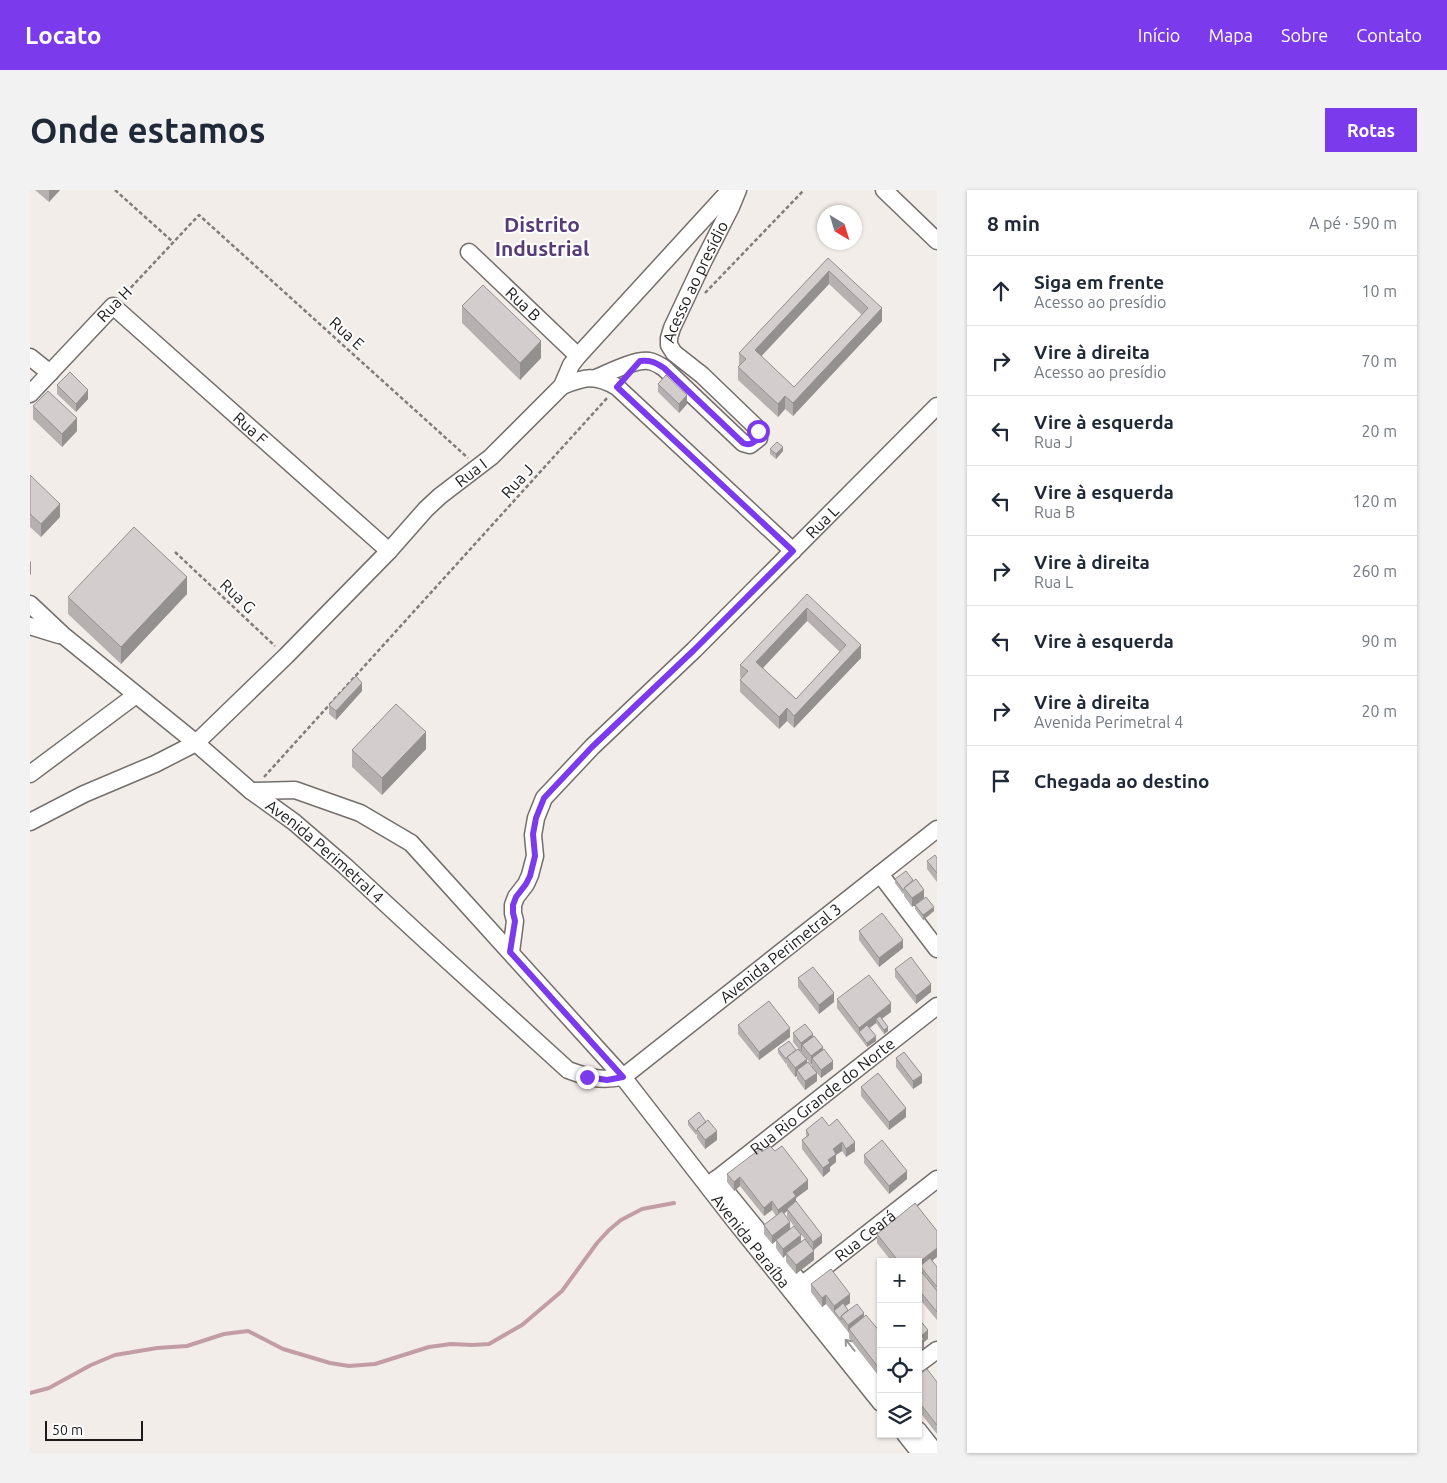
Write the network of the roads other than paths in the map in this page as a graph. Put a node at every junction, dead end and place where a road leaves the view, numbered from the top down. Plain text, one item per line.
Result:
1 (730, 190) edge
2 (738, 190) edge
3 (884, 190) edge
4 (937, 241) edge
5 (469, 252) dead end
6 (113, 306) joint
7 (30, 356) edge
8 (578, 356) junction
9 (50, 372) junction
10 (596, 378) junction
11 (562, 386) junction
12 (30, 394) edge
13 (937, 406) edge
14 (388, 551) junction
15 (793, 551) junction
16 (30, 604) edge
17 (30, 626) edge
18 (64, 636) junction
19 (136, 695) junction
20 (196, 743) junction
21 (30, 774) edge
22 (251, 791) junction
23 (30, 822) edge
24 (937, 829) edge
25 (880, 874) junction
26 (937, 949) edge
27 (510, 952) junction
28 (937, 1006) edge
29 (627, 1074) junction
30 (937, 1179) edge
31 (712, 1183) junction
32 (797, 1289) junction
33 (937, 1350) edge
34 (922, 1361) edge
35 (878, 1393) edge
36 (922, 1435) edge
37 (901, 1438) edge
38 (908, 1438) edge
39 (903, 1453) edge
40 (920, 1453) edge
41 (936, 1453) edge

1 - 8 street, Rua I
2 - 10 street, Acesso ao presídio
3 - 4 street
5 - 8 street, Rua B
6 - 9 street, Rua H
6 - 14 street, Rua F
7 - 9 street
8 - 11 street, Rua I
9 - 12 street, Rua H
10 - 11 street
10 - 15 street
11 - 14 street, Rua I
13 - 15 street, Rua L
14 - 20 street, Rua I
15 - 27 street, Rua L
16 - 18 street, Avenida Perimetral 4
17 - 18 street
18 - 19 street, Avenida Perimetral 4
19 - 20 street, Avenida Perimetral 4
19 - 21 street
20 - 22 street, Avenida Perimetral 4
20 - 23 street, Rua I
22 - 27 street, Avenida Paraíba
22 - 29 street, Avenida Perimetral 4
24 - 25 street, Avenida Perimetral 3
25 - 26 street
25 - 29 street, Avenida Perimetral 3
27 - 29 street, Avenida Paraíba
28 - 31 street, Rua Rio Grande do Norte
29 - 31 street, Avenida Paraíba
30 - 32 street, Rua Ceará
31 - 32 street, Avenida Paraíba
32 - 35 street, Avenida Paraíba
33 - 34 street
36 - 41 street
37 - 39 street
38 - 40 street

